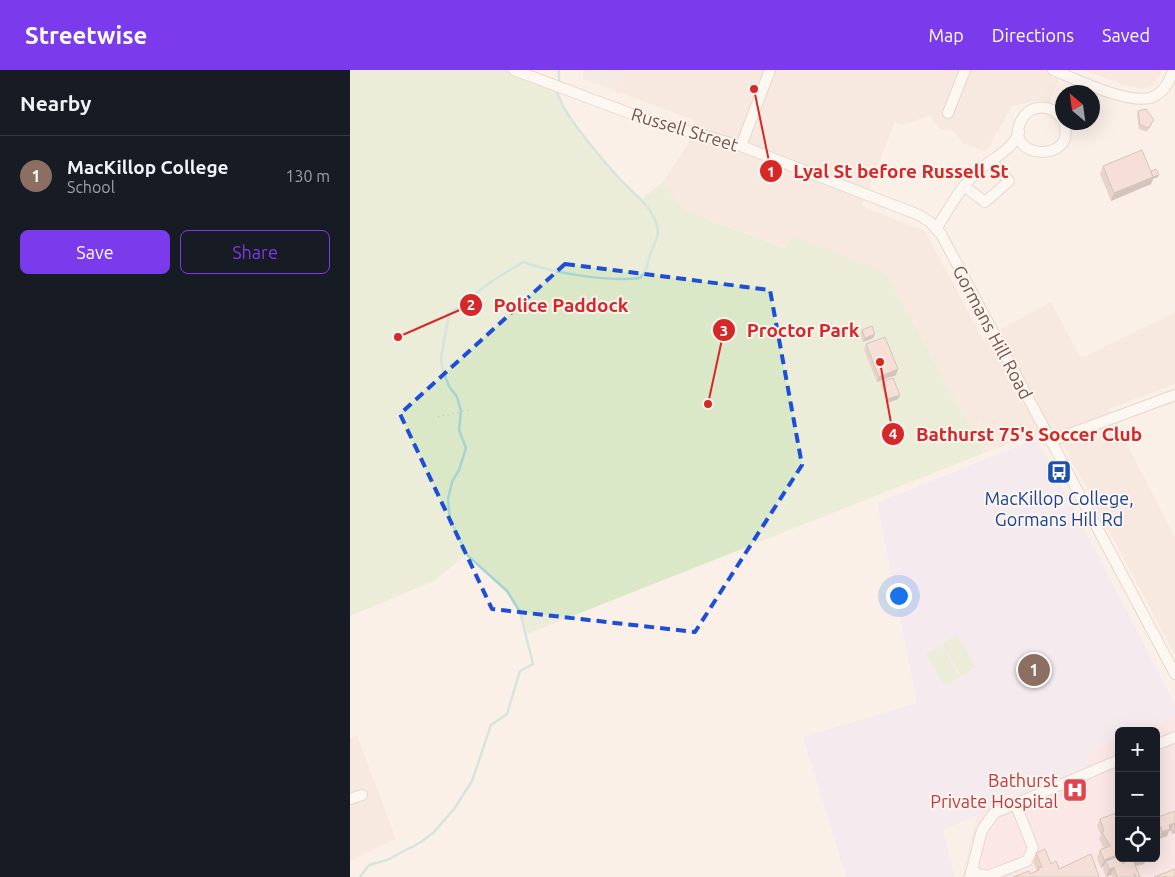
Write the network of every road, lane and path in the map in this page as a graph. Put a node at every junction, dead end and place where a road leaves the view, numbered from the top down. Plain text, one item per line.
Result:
1 (514, 70) edge
2 (770, 70) edge
3 (965, 70) edge
4 (1053, 70) edge
5 (1173, 70) edge
6 (1055, 111) edge
7 (948, 113) dead end
8 (1065, 130) edge
9 (1019, 132) junction
10 (1014, 145) junction
11 (741, 146) junction
12 (1027, 148) junction
13 (991, 161) junction
14 (964, 186) junction
15 (936, 228) junction
16 (1175, 395) edge
17 (468, 410) dead end
18 (438, 417) dead end
19 (1051, 442) junction
20 (1175, 674) edge
21 (1175, 737) edge
22 (1160, 743) edge
23 (1115, 762) edge
24 (362, 795) dead end
25 (350, 799) edge
26 (1015, 803) junction
27 (1033, 848) junction
28 (1044, 853) edge
29 (970, 875) edge

1 - 11 street, Russell Street
2 - 11 street
3 - 7 street
4 - 5 street
6 - 9 street
8 - 12 street
9 - 10 street
9 - 12 street
10 - 12 street
10 - 13 street
11 - 15 street, Russell Street
13 - 14 street
13 - 14 street
14 - 15 street
15 - 19 street, Gormans Hill Road
16 - 19 street
17 - 18 path
19 - 20 street, Gormans Hill Road
21 - 22 street
23 - 26 street
24 - 25 street
26 - 27 street
26 - 29 street
27 - 28 street
27 - 29 street

